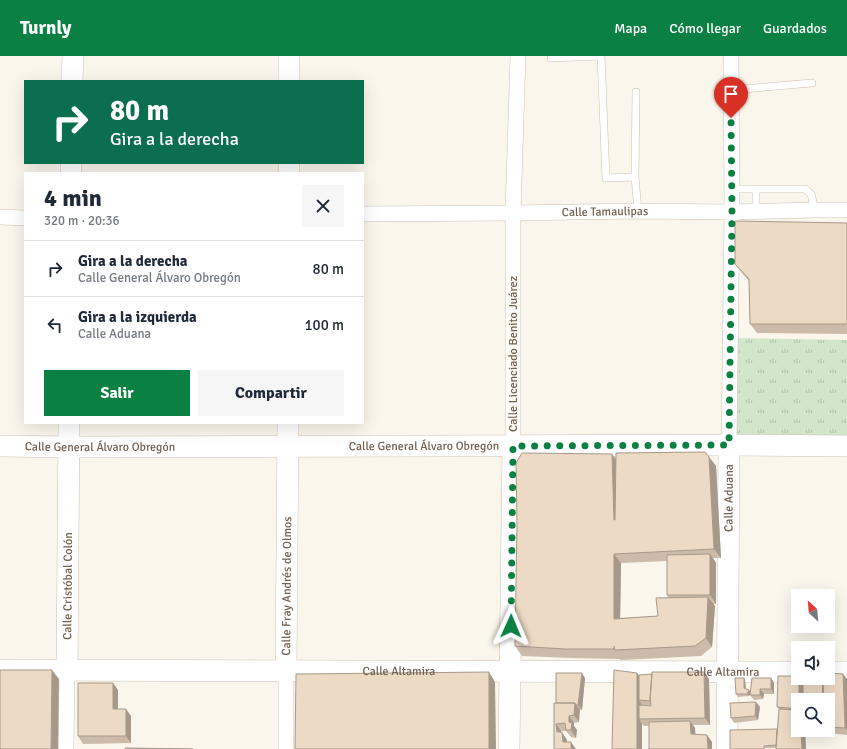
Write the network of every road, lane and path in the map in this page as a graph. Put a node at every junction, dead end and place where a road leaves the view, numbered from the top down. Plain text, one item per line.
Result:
1 (73, 56) edge
2 (289, 56) edge
3 (518, 56) edge
4 (601, 56) edge
5 (732, 56) edge
6 (551, 58) dead end
7 (72, 80) edge
8 (289, 80) edge
9 (812, 83) dead end
10 (731, 90) junction
11 (636, 92) dead end
12 (635, 177) junction
13 (731, 189) junction
14 (756, 189) junction
15 (815, 210) junction
16 (847, 210) edge
17 (638, 211) junction
18 (732, 212) junction
19 (756, 212) junction
20 (513, 213) junction
21 (364, 214) edge
22 (0, 217) edge
23 (24, 218) edge
24 (70, 424) edge
25 (288, 424) edge
26 (729, 445) junction
27 (0, 446) edge
28 (288, 446) junction
29 (513, 446) junction
30 (847, 446) edge
31 (69, 447) junction
32 (0, 670) edge
33 (67, 670) junction
34 (286, 671) junction
35 (510, 672) junction
36 (728, 672) junction
37 (791, 672) edge
38 (835, 672) edge
39 (847, 672) edge
40 (66, 749) edge
41 (286, 749) edge
42 (509, 749) edge
43 (727, 749) edge

1 - 7 main road
2 - 8 main road
3 - 20 street, Calle Licenciado Benito Juárez
4 - 6 lane
4 - 12 lane
5 - 10 street, Calle Aduana
9 - 10 lane
10 - 13 street, Calle Aduana
11 - 12 lane
12 - 17 lane
13 - 14 lane
13 - 18 street, Calle Aduana
14 - 15 lane
14 - 19 lane
15 - 16 street, Calle Tamaulipas
15 - 19 street, Calle Tamaulipas
17 - 18 street, Calle Tamaulipas
17 - 20 street, Calle Tamaulipas
18 - 19 street, Calle Tamaulipas
18 - 26 street, Calle Aduana
20 - 21 street, Calle Tamaulipas
20 - 29 street, Calle Licenciado Benito Juárez
22 - 23 street
24 - 31 main road, Calle Cristóbal Colón
25 - 28 main road, Calle Fray Andrés de Olmos
26 - 29 main road, Calle General Álvaro Obregón
26 - 30 main road, Calle General Álvaro Obregón
26 - 36 main road, Calle Aduana
27 - 31 main road, Calle General Álvaro Obregón
28 - 29 main road, Calle General Álvaro Obregón
28 - 31 main road, Calle General Álvaro Obregón
28 - 34 main road, Calle Fray Andrés de Olmos
29 - 35 main road, Calle Licenciado Benito Juárez
31 - 33 main road, Calle Cristóbal Colón
32 - 33 main road, Calle Altamira
33 - 34 main road, Calle Altamira
33 - 40 street, Calle Cristóbal Colón
34 - 35 main road, Calle Altamira
34 - 41 street, Calle Fray Andrés de Olmos
35 - 36 main road, Calle Altamira
35 - 42 main road, Calle Licenciado Benito Juárez
36 - 37 main road, Calle Altamira
36 - 43 main road, Calle Aduana
38 - 39 main road

